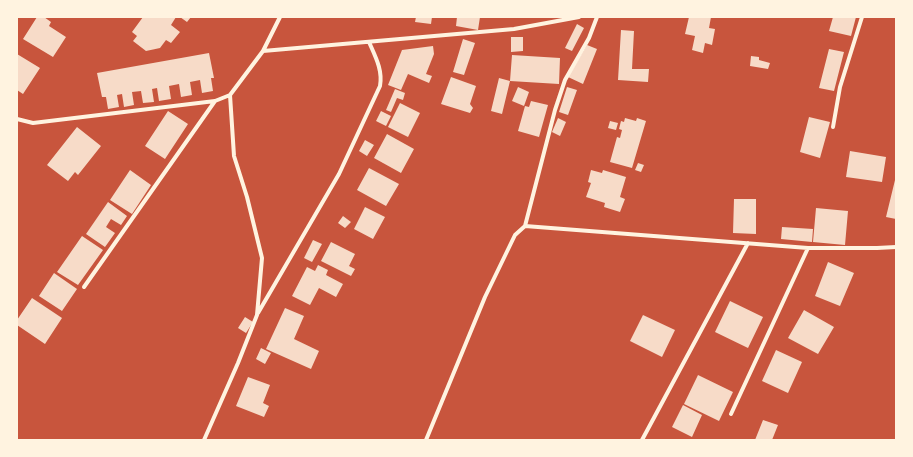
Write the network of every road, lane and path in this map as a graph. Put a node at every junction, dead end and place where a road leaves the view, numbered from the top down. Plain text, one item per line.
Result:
1 (280, 17) edge
2 (578, 17) edge
3 (597, 17) edge
4 (862, 17) edge
5 (369, 42) junction
6 (263, 51) junction
7 (230, 95) junction
8 (215, 101) junction
9 (17, 119) edge
10 (833, 127) dead end
11 (526, 226) junction
12 (748, 243) junction
13 (896, 246) edge
14 (808, 248) junction
15 (84, 287) dead end
16 (256, 315) junction
17 (731, 414) dead end
18 (204, 440) edge
19 (426, 440) edge
20 (642, 440) edge

1 - 6 street
2 - 5 street
3 - 11 street
4 - 10 street
5 - 6 street
5 - 16 street
6 - 7 street
7 - 8 street
7 - 16 street
8 - 9 street
8 - 15 street
11 - 12 street
11 - 19 street
12 - 14 street
12 - 20 street
13 - 14 street
14 - 17 street
16 - 18 street

